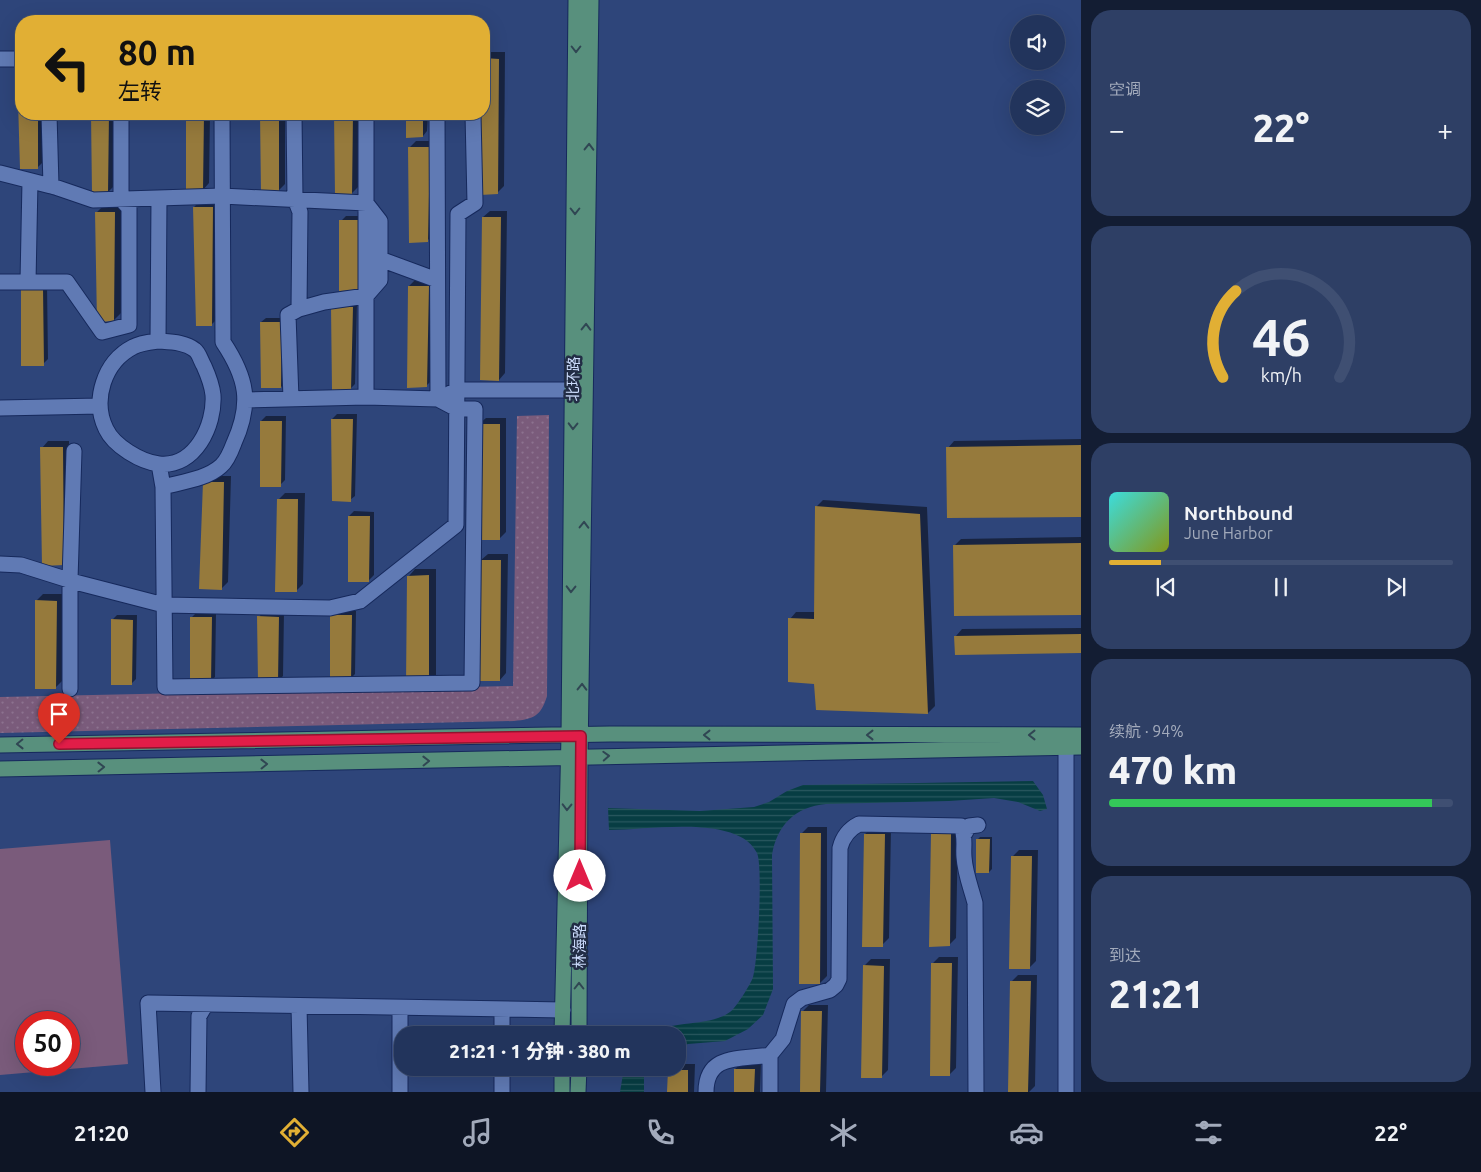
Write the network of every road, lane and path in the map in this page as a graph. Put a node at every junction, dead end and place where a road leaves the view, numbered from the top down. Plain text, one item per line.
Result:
1 (576, 0) edge
2 (591, 0) edge
3 (0, 59) edge
4 (15, 59) edge
5 (49, 120) edge
6 (121, 120) edge
7 (222, 120) edge
8 (294, 120) edge
9 (366, 120) edge
10 (437, 120) edge
11 (473, 120) edge
12 (0, 173) edge
13 (30, 181) junction
14 (50, 186) junction
15 (222, 196) junction
16 (159, 198) junction
17 (121, 199) junction
18 (295, 199) junction
19 (366, 203) junction
20 (380, 259) junction
21 (437, 280) junction
22 (0, 282) edge
23 (28, 282) junction
24 (366, 296) junction
25 (299, 309) junction
26 (158, 341) junction
27 (457, 390) junction
28 (580, 390) junction
29 (366, 397) junction
30 (291, 399) junction
31 (438, 399) junction
32 (246, 400) junction
33 (100, 406) junction
34 (0, 408) edge
35 (457, 409) junction
36 (74, 451) dead end
37 (159, 464) junction
38 (163, 487) junction
39 (0, 564) edge
40 (70, 580) junction
41 (164, 605) junction
42 (70, 690) dead end
43 (1081, 734) edge
44 (575, 736) junction
45 (0, 745) edge
46 (1074, 747) edge
47 (574, 758) junction
48 (0, 768) edge
49 (978, 825) dead end
50 (964, 833) junction
51 (206, 1004) junction
52 (299, 1006) junction
53 (400, 1008) junction
54 (502, 1010) junction
55 (563, 1010) junction
56 (1074, 1025) edge
57 (502, 1026) edge
58 (562, 1026) edge
59 (579, 1026) edge
60 (1074, 1051) edge
61 (770, 1055) junction
62 (502, 1076) edge
63 (562, 1076) edge
64 (579, 1076) edge
65 (153, 1092) edge
66 (198, 1092) edge
67 (301, 1092) edge
68 (400, 1092) edge
69 (502, 1092) edge
70 (562, 1092) edge
71 (578, 1092) edge
72 (706, 1092) edge
73 (770, 1092) edge
74 (976, 1092) edge
75 (1066, 1092) edge

1 -> 28 main road, 北环路
28 -> 2 main road, 北环路
3 - 4 street
5 - 14 street
6 - 17 street
7 - 15 street
8 - 18 street
9 - 19 street
10 - 21 street
11 - 27 street
12 - 13 street
13 - 14 street
13 - 23 street
14 - 17 street
15 - 16 street
15 - 18 street
15 - 32 street
16 - 17 street
16 - 26 street
17 - 23 street
18 - 19 street
18 - 25 street
19 - 20 street
19 - 24 street
20 - 21 street
20 - 24 street
21 - 31 street
22 - 23 street
24 - 25 street
24 - 29 street
25 - 30 street
26 - 33 street
26 - 37 street
27 - 28 street
27 - 31 street
27 - 35 street
28 - 44 main road, 北环路
29 - 30 street
29 - 31 street
30 - 32 street
31 - 35 street
32 - 38 street
33 - 34 street
33 - 37 street
35 - 41 street
35 - 41 street
36 - 40 street
37 - 38 street
38 - 41 street
39 - 40 street
40 - 41 street
40 - 42 street
43 -> 44 main road
44 -> 45 main road
44 - 47 main road, 林海路
47 -> 46 main road
46 - 56 street
48 -> 47 main road
47 -> 55 main road, 林海路
59 -> 47 main road, 林海路
49 - 50 street
50 - 61 street
50 - 74 street
51 - 52 street
51 - 65 street
51 - 66 street
52 - 53 street
52 - 67 street
53 - 54 street
53 - 68 street
54 - 55 street
54 - 57 street
55 - 58 main road, 林海路
56 - 60 street
60 - 75 street
61 - 72 street
61 - 73 street
62 - 69 street
63 - 70 main road
64 - 71 main road

